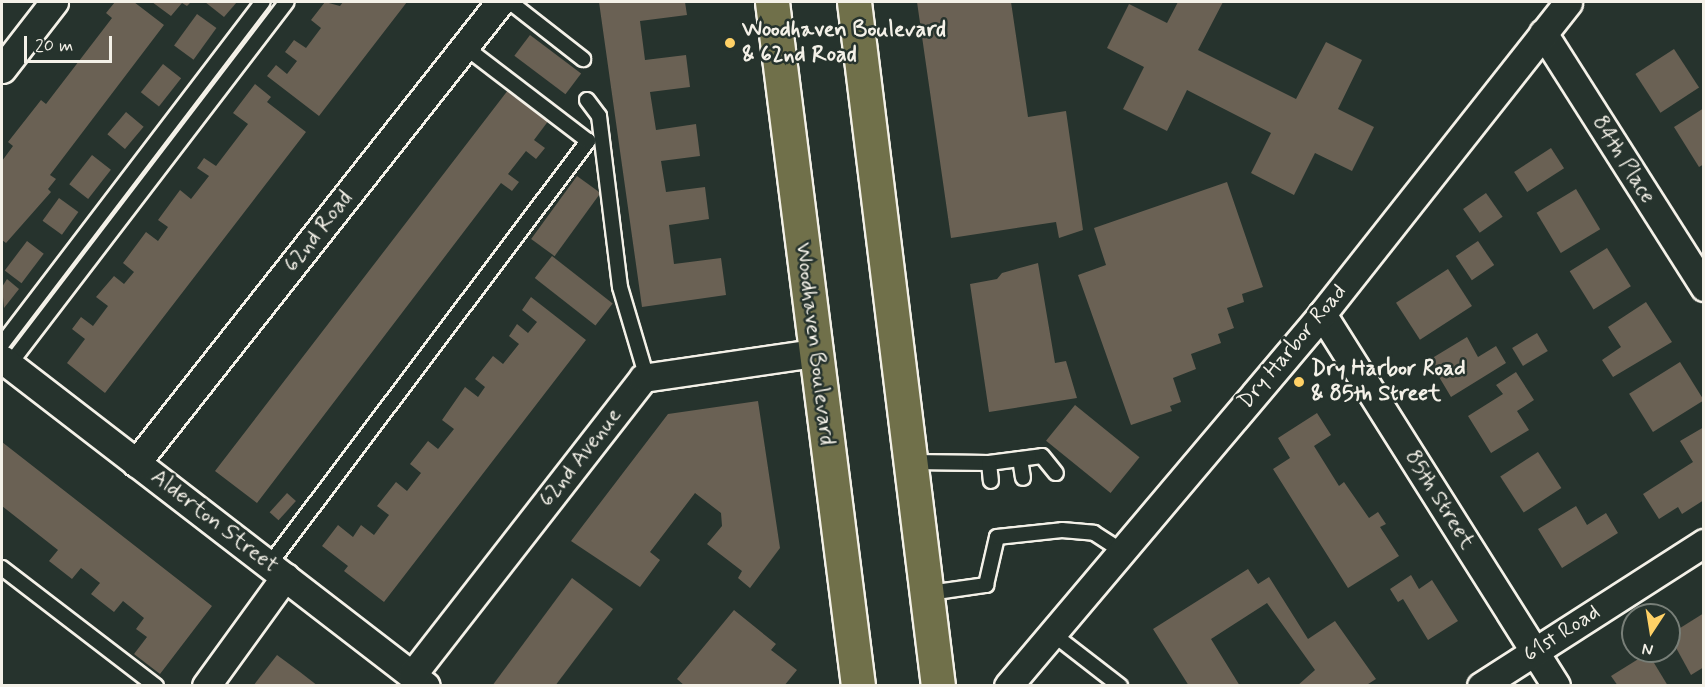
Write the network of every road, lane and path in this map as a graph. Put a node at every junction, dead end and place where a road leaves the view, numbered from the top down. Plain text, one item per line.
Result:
1 (54, 2) edge
2 (263, 2) edge
3 (287, 2) edge
4 (500, 2) edge
5 (510, 2) edge
6 (772, 2) edge
7 (854, 2) edge
8 (1568, 2) edge
9 (1543, 33) junction
10 (465, 47) junction
11 (583, 59) dead end
12 (2, 69) edge
13 (587, 100) dead end
14 (1704, 287) edge
15 (1322, 314) junction
16 (815, 353) junction
17 (4, 356) edge
18 (647, 378) junction
19 (1020, 459) junction
20 (912, 462) junction
21 (136, 463) junction
22 (989, 463) junction
23 (1056, 473) dead end
24 (1023, 477) dead end
25 (991, 481) dead end
26 (1704, 543) edge
27 (1122, 551) junction
28 (2, 568) edge
29 (277, 571) junction
30 (929, 593) junction
31 (1053, 634) junction
32 (1535, 652) junction
33 (419, 680) edge
34 (156, 686) edge
35 (206, 686) edge
36 (858, 686) edge
37 (938, 686) edge
38 (1008, 686) edge
39 (1120, 686) edge
40 (1481, 686) edge
41 (1556, 686) edge

1 - 12 street
2 - 17 lane
3 - 17 lane
4 - 10 street, 62nd Road
5 - 11 lane
6 - 16 main road, Woodhaven Boulevard
7 - 20 main road
8 - 9 street, Dry Harbor Road
9 - 14 street, 84th Place
9 - 15 street, Dry Harbor Road
10 - 21 street, 62nd Road
10 - 29 lane
13 - 18 lane
15 - 27 street, Dry Harbor Road
15 - 32 street, 85th Street
16 - 18 street
16 - 36 main road, Woodhaven Boulevard
17 - 21 street, Alderton Street
18 - 33 street, 62nd Avenue
19 - 22 lane
19 - 23 lane
19 - 24 lane
20 - 22 lane
20 - 30 main road
21 - 29 street, Alderton Street
22 - 25 lane
26 - 32 street, 61st Road
27 - 30 lane
27 - 31 street, Dry Harbor Road
28 - 34 lane
29 - 33 street, Alderton Street
29 - 35 street
30 - 37 main road
31 - 38 street, Dry Harbor Road
31 - 39 lane
32 - 40 street, 61st Road
32 - 41 street, 85th Street

